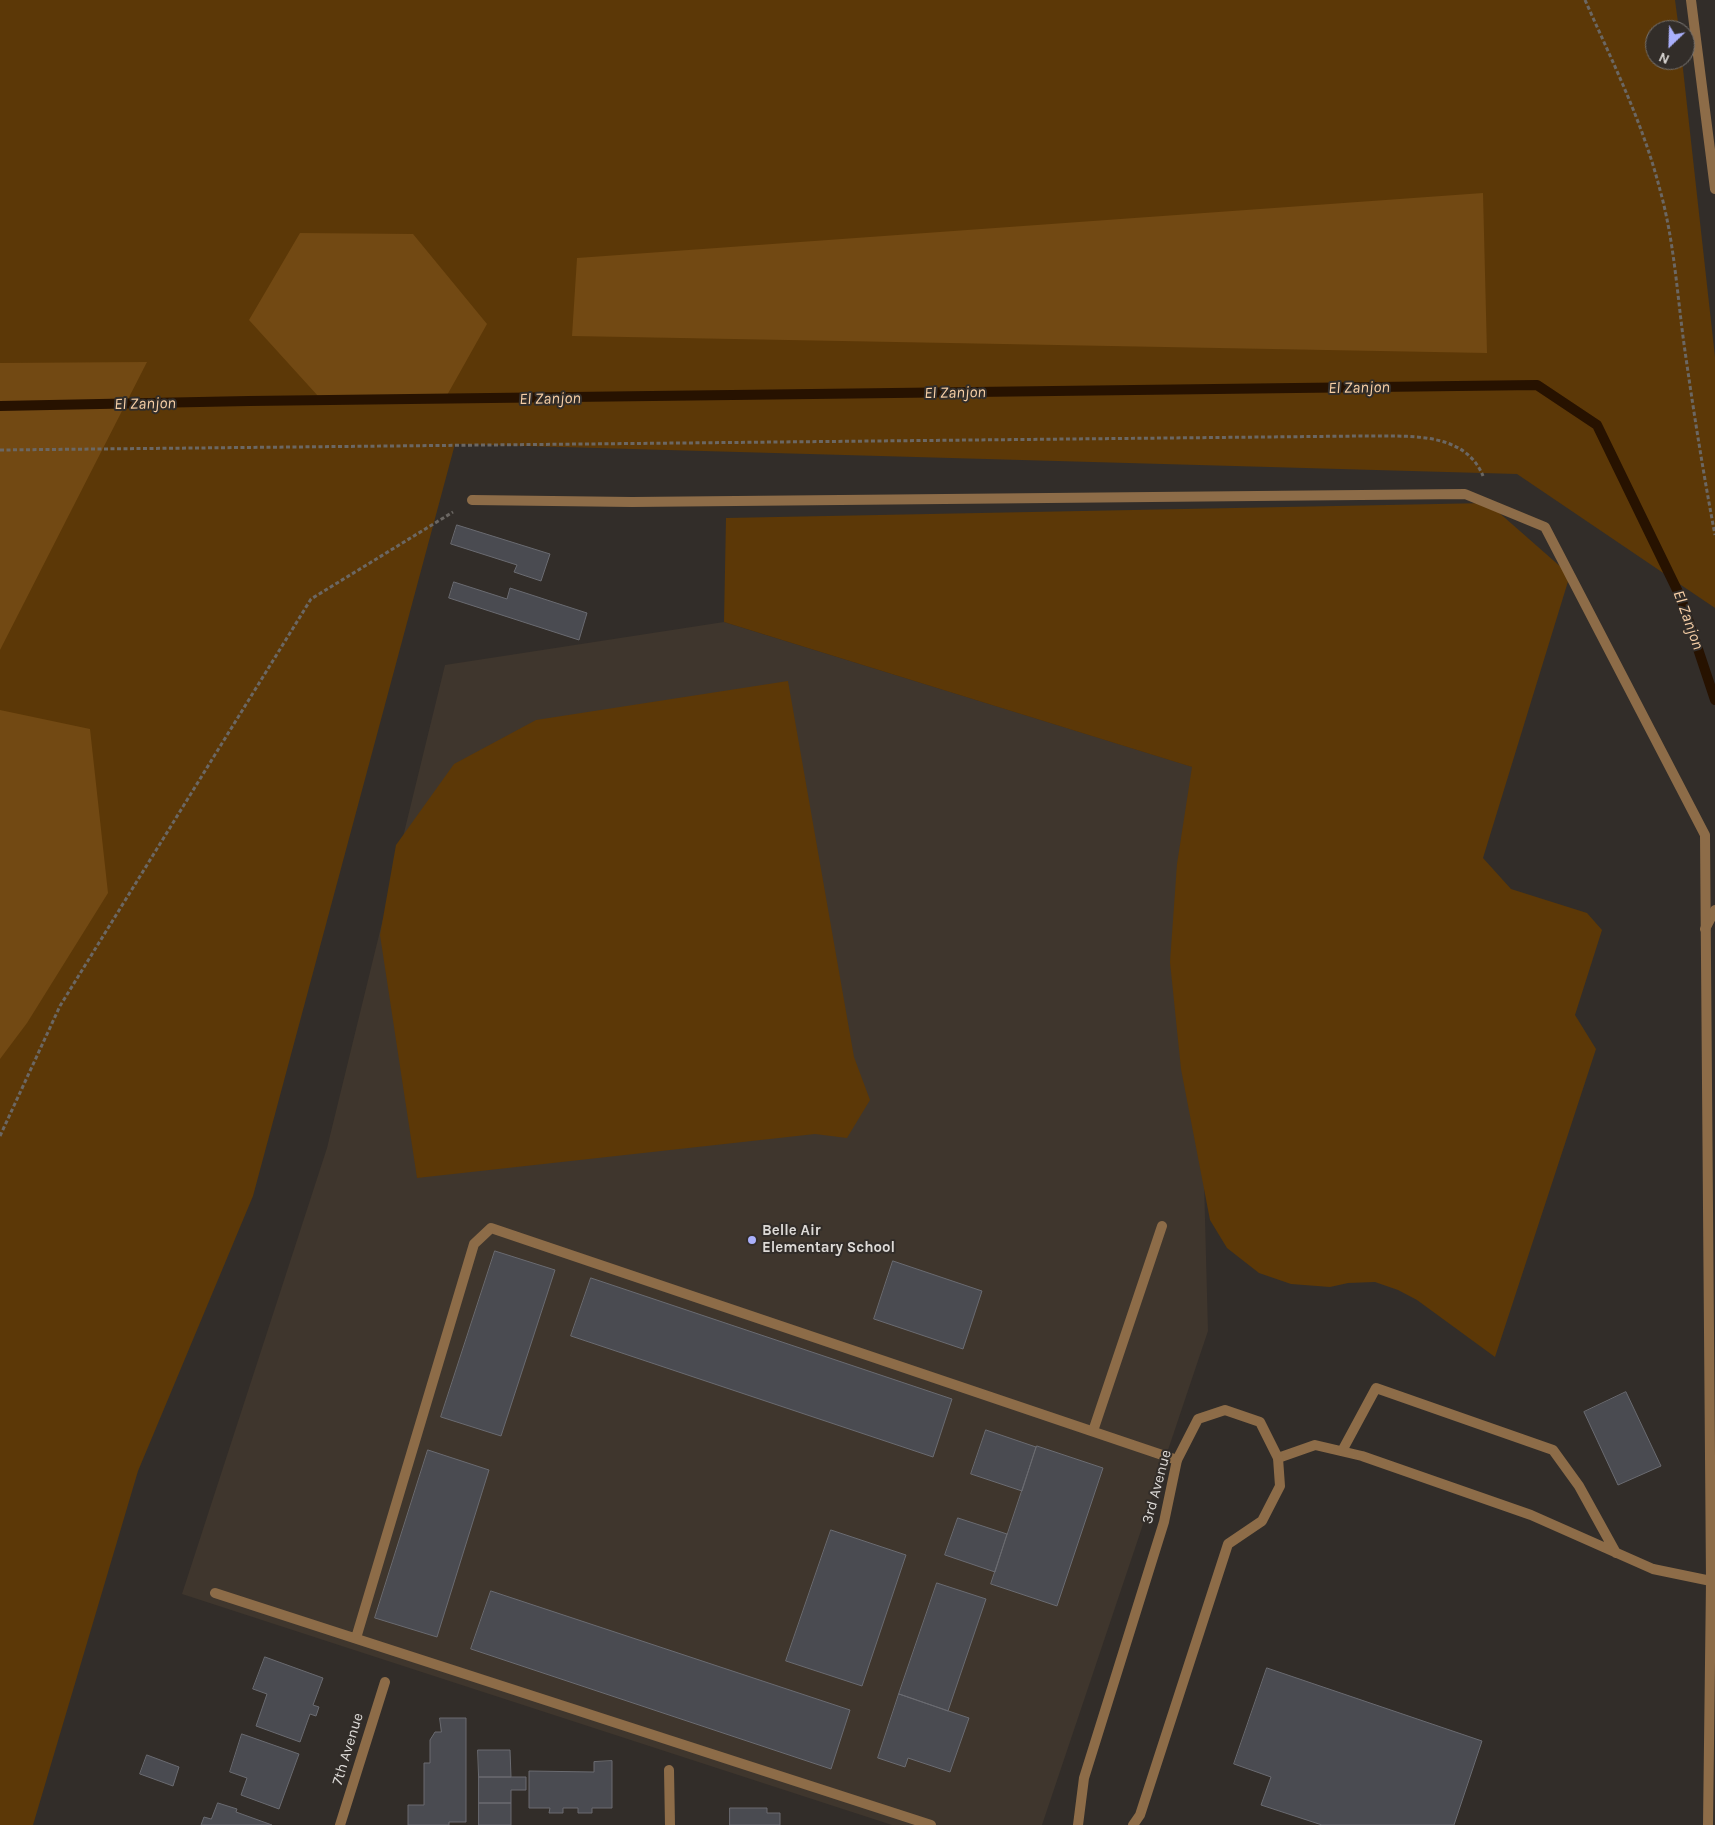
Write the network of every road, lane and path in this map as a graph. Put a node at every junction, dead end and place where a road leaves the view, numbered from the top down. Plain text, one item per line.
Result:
1 (1585, 0) edge
2 (1691, 0) edge
3 (1715, 189) edge
4 (0, 450) edge
5 (472, 500) joint
6 (1488, 504) junction
7 (1715, 535) edge
8 (1710, 892) edge
9 (1715, 910) edge
10 (1705, 929) junction
11 (0, 1136) edge
12 (1162, 1226) dead end
13 (1711, 1264) edge
14 (1092, 1432) junction
15 (1342, 1451) junction
16 (1278, 1458) junction
17 (1177, 1460) junction
18 (1616, 1553) junction
19 (1711, 1581) junction
20 (215, 1593) dead end
21 (356, 1638) junction
22 (385, 1682) dead end
23 (669, 1770) dead end
24 (340, 1825) edge
25 (670, 1825) edge
26 (931, 1825) edge
27 (1078, 1825) edge
28 (1133, 1825) edge
29 (1708, 1825) edge

1 - 7 path
2 - 3 street
4 - 6 path
5 - 6 street
5 - 11 path
6 - 8 street
8 - 10 street
9 - 10 street
10 - 13 street
12 - 14 street
13 - 19 street
14 - 17 street
14 - 21 street
15 - 16 street
15 - 18 street
15 - 18 street
16 - 17 street, 3rd Avenue
16 - 28 street, 3rd Avenue
17 - 27 street, 3rd Avenue
18 - 19 street
19 - 29 street
20 - 21 street
21 - 26 street
22 - 24 street, 7th Avenue
23 - 25 street

